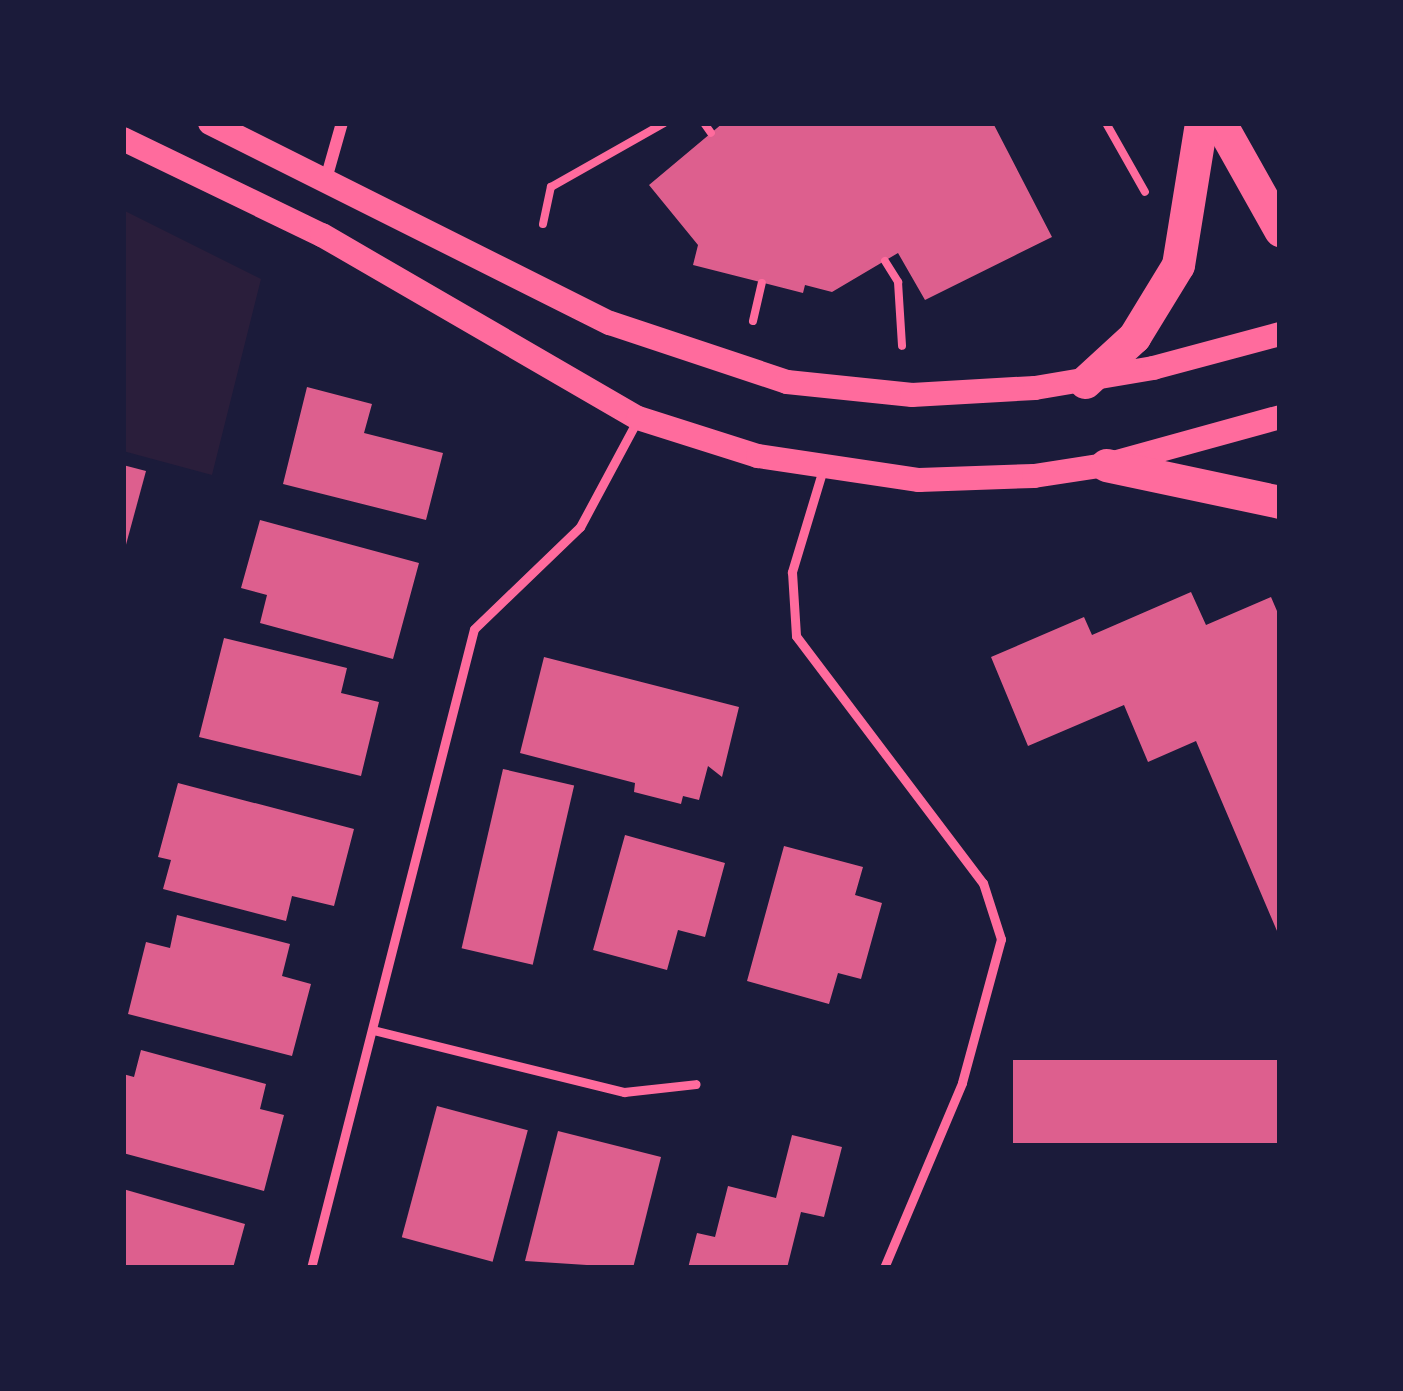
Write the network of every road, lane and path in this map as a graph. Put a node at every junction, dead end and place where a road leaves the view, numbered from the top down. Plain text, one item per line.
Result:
1 (211, 123) edge
2 (343, 123) edge
3 (664, 123) edge
4 (704, 123) edge
5 (1106, 123) edge
6 (1201, 123) edge
7 (1220, 123) edge
8 (711, 133) dead end
9 (123, 139) edge
10 (326, 179) junction
11 (1150, 212) dead end
12 (543, 224) dead end
13 (1280, 230) edge
14 (885, 261) dead end
15 (762, 283) dead end
16 (753, 322) dead end
17 (1280, 334) edge
18 (902, 346) dead end
19 (1084, 382) junction
20 (1280, 417) edge
21 (638, 418) junction
22 (1106, 465) junction
23 (823, 469) junction
24 (1280, 502) edge
25 (373, 1030) junction
26 (696, 1084) dead end
27 (311, 1268) edge
28 (884, 1268) edge

1 - 10 main road
2 - 10 street
3 - 12 path
4 - 8 path
5 - 11 path
6 - 19 highway
7 - 13 highway
9 - 21 main road
10 - 19 main road
14 - 18 path
15 - 16 path
17 - 19 main road
20 - 22 main road
21 - 23 main road
21 - 25 lane
22 - 23 main road
22 - 24 highway
23 - 28 lane
25 - 26 lane
25 - 27 lane

